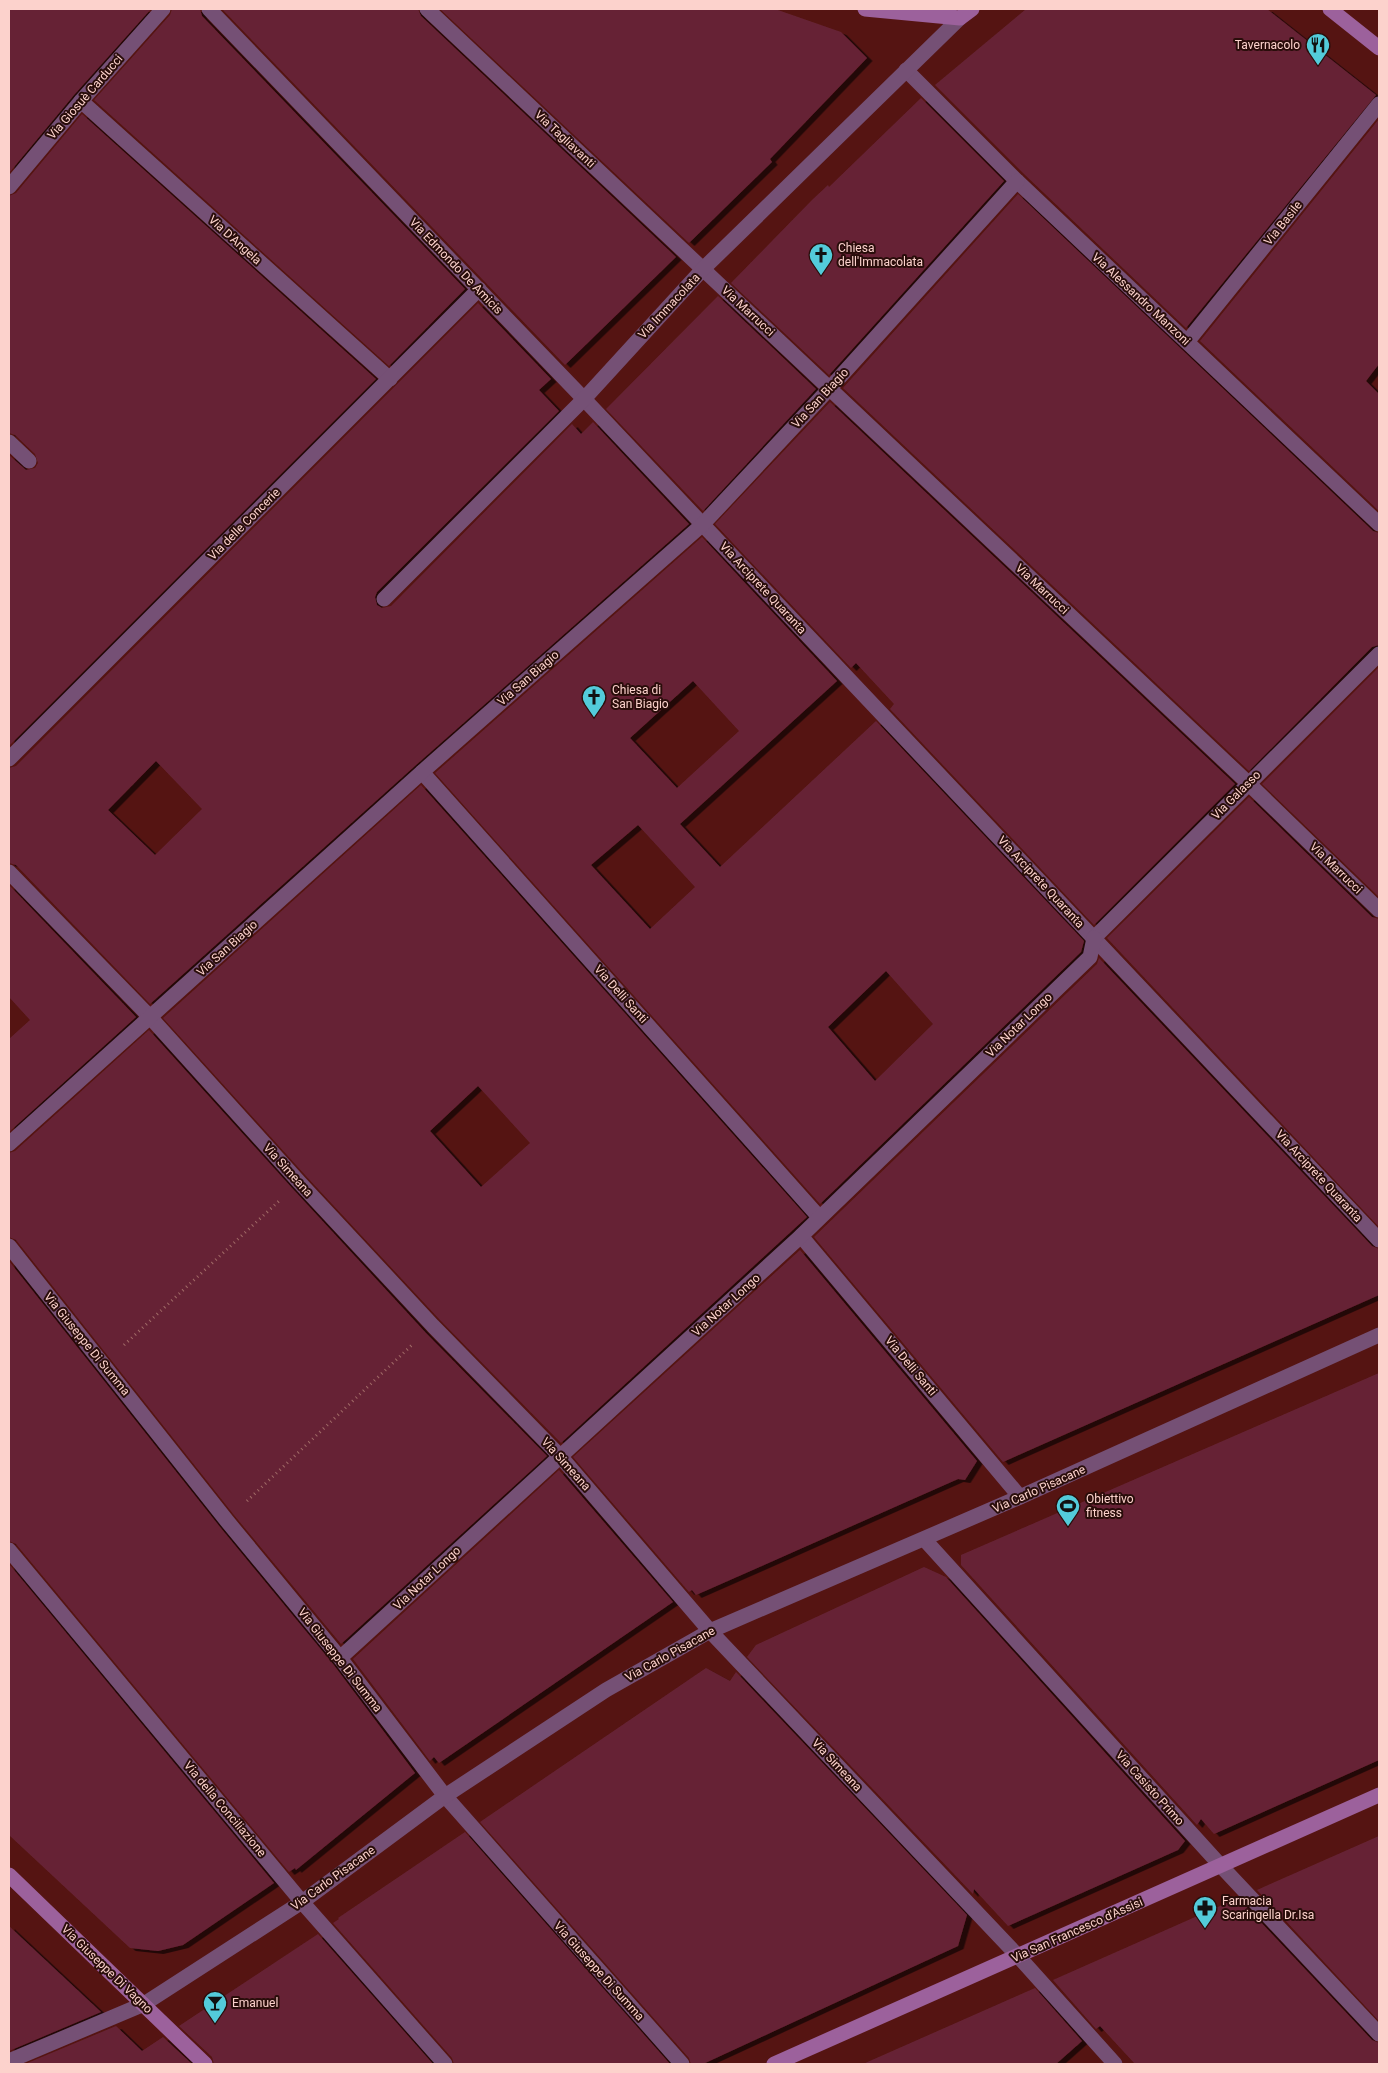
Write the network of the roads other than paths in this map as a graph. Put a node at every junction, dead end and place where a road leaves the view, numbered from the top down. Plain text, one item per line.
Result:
1 (163, 9) edge
2 (209, 9) edge
3 (427, 9) edge
4 (865, 9) edge
5 (1330, 9) edge
6 (966, 14) edge
7 (1379, 48) edge
8 (906, 70) junction
9 (81, 101) junction
10 (1379, 104) edge
11 (1017, 181) junction
12 (9, 186) edge
13 (703, 269) junction
14 (479, 289) junction
15 (1187, 342) junction
16 (390, 379) junction
17 (830, 388) junction
18 (584, 399) junction
19 (9, 442) edge
20 (29, 461) dead end
21 (703, 524) junction
22 (1379, 524) edge
23 (384, 599) dead end
24 (1379, 654) edge
25 (9, 759) edge
26 (422, 772) junction
27 (1248, 783) junction
28 (9, 872) edge
29 (1379, 910) edge
30 (1094, 938) junction
31 (150, 1017) junction
32 (9, 1144) edge
33 (819, 1217) junction
34 (802, 1236) junction
35 (1379, 1240) edge
36 (9, 1246) edge
37 (1379, 1335) edge
38 (560, 1456) junction
39 (1020, 1497) junction
40 (924, 1539) junction
41 (9, 1550) edge
42 (710, 1630) junction
43 (340, 1658) junction
44 (1379, 1795) edge
45 (445, 1796) junction
46 (1221, 1866) junction
47 (9, 1876) edge
48 (302, 1902) junction
49 (1018, 1956) junction
50 (144, 2004) junction
51 (1379, 2034) edge
52 (9, 2061) edge
53 (205, 2064) edge
54 (445, 2064) edge
55 (682, 2064) edge
56 (774, 2064) edge
57 (1114, 2064) edge

1 - 9 street, Via Giosuè Carducci
2 - 14 street, Via Edmondo De Amicis
3 - 13 street, Via Tagliavanti
4 - 6 street
5 - 7 street
6 - 8 street, Via Immacolata
8 - 11 street, Via Alessandro Manzoni
8 - 13 street, Via Immacolata
9 - 12 street, Via Giosuè Carducci
9 - 16 street, Via D'Angela
10 - 15 street, Via Basile
11 - 15 street, Via Alessandro Manzoni
11 - 17 street, Via San Biagio
13 - 17 street, Via Marrucci
13 - 18 street, Via Immacolata
14 - 16 street, Via delle Concerie
14 - 18 street, Via Edmondo De Amicis
15 - 22 street, Via Alessandro Manzoni
16 - 25 street, Via delle Concerie
17 - 21 street, Via San Biagio
17 - 27 street, Via Marrucci
18 - 21 street, Via Edmondo De Amicis
18 - 23 street, Via Immacolata
19 - 20 street
21 - 26 street, Via San Biagio
21 - 30 street, Via Arciprete Quaranta
24 - 27 street, Via Galasso
26 - 31 street, Via San Biagio
26 - 33 street, Via Delli Santi
27 - 29 street, Via Marrucci
27 - 30 street, Via Galasso
28 - 31 street, Via Simeana
30 - 33 street, Via Notar Longo
30 - 35 street, Via Arciprete Quaranta
31 - 32 street, Via San Biagio
31 - 38 street, Via Simeana
33 - 34 street, Via Notar Longo
34 - 38 street, Via Notar Longo
34 - 39 street, Via Delli Santi
36 - 43 street, Via Giuseppe Di Summa
37 - 39 street, Via Carlo Pisacane
38 - 42 street, Via Simeana
38 - 43 street, Via Notar Longo
39 - 40 street, Via Carlo Pisacane
40 - 42 street, Via Carlo Pisacane
40 - 46 street, Via Casisto Primo
41 - 48 street, Via della Conciliazione
42 - 45 street, Via Carlo Pisacane
42 - 49 street, Via Simeana
43 - 45 street, Via Giuseppe Di Summa
44 - 46 street, Via San Francesco d'Assisi
45 - 48 street, Via Carlo Pisacane
45 - 55 street, Via Giuseppe Di Summa
46 - 49 street, Via San Francesco d'Assisi
46 - 51 street, Via Casisto Primo
47 - 50 street, Via Giuseppe Di Vagno
48 - 50 street, Via Carlo Pisacane
48 - 54 street, Via della Conciliazione
49 - 56 street, Via San Francesco d'Assisi
49 - 57 street, Via Simeana
50 - 52 street, Via Carlo Pisacane
50 - 53 street, Via Giuseppe Di Vagno

